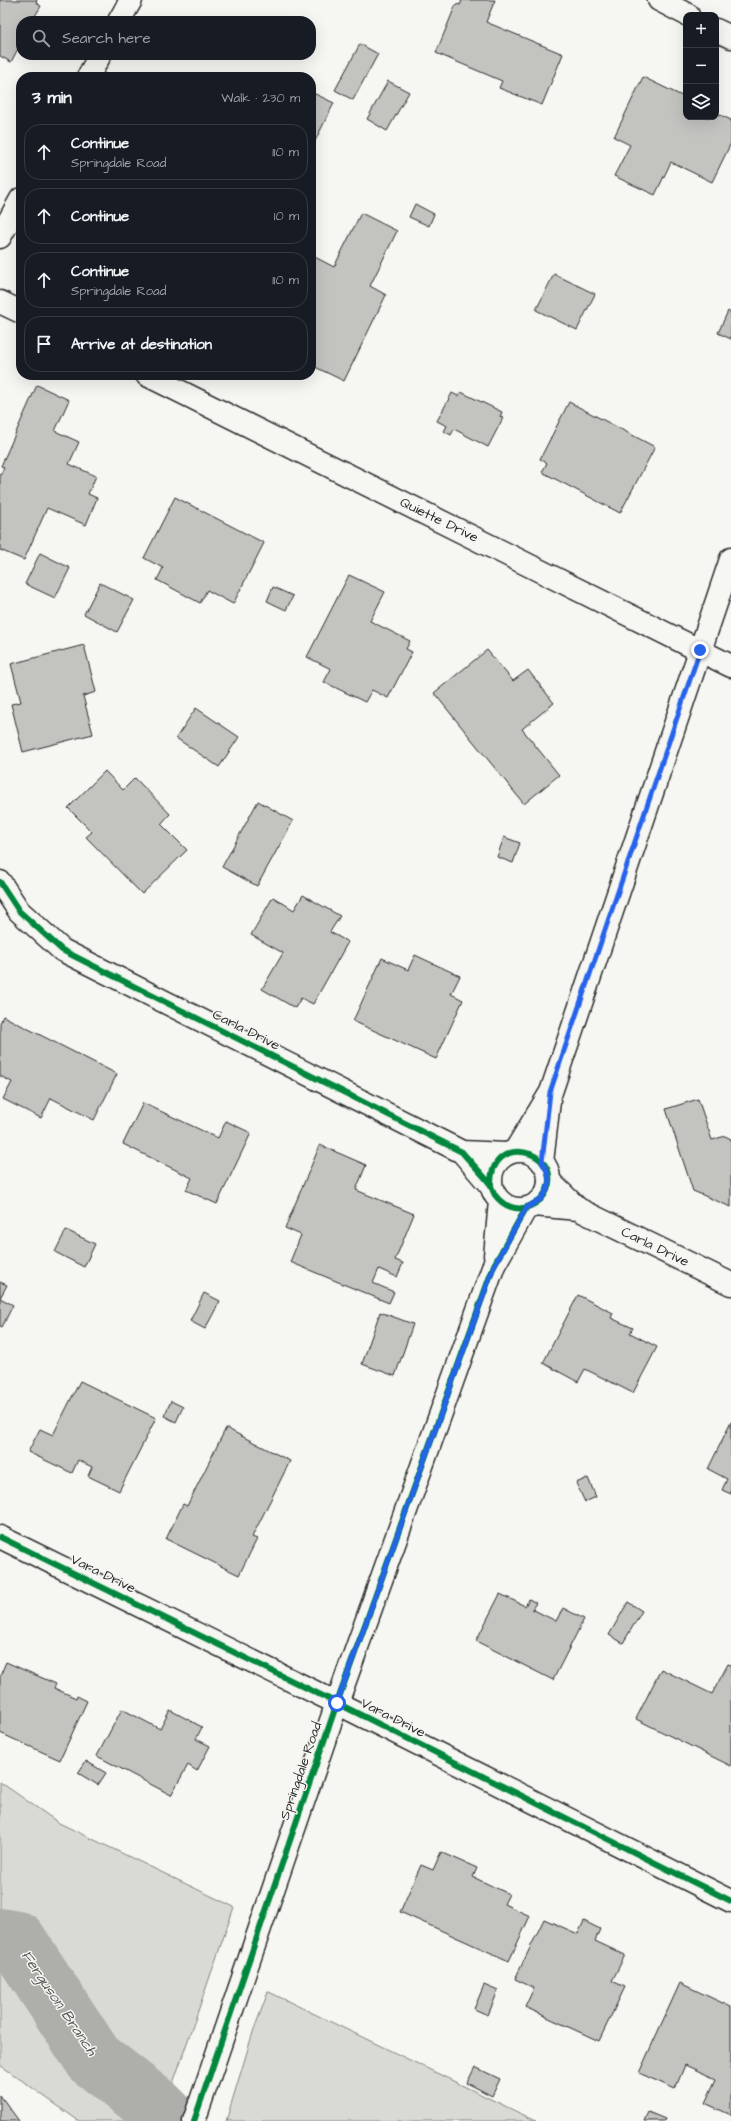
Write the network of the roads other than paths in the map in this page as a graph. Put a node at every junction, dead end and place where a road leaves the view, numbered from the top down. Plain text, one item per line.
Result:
1 (131, 0) edge
2 (659, 0) edge
3 (683, 12) edge
4 (122, 16) edge
5 (719, 31) edge
6 (731, 37) edge
7 (97, 60) edge
8 (91, 72) edge
9 (16, 208) edge
10 (0, 236) edge
11 (0, 302) edge
12 (16, 310) edge
13 (157, 380) edge
14 (731, 559) edge
15 (700, 650) junction
16 (731, 666) edge
17 (0, 882) edge
18 (550, 1092) junction
19 (462, 1152) junction
20 (511, 1153) junction
21 (546, 1171) junction
22 (496, 1194) junction
23 (530, 1206) junction
24 (578, 1209) junction
25 (494, 1266) junction
26 (731, 1284) edge
27 (0, 1537) edge
28 (337, 1703) junction
29 (731, 1902) edge
30 (194, 2121) edge

1 - 4 street
2 - 3 street
5 - 6 street
7 - 8 street
9 - 10 street
11 - 12 street
13 - 15 street, Quiette Drive
14 - 15 street
15 - 16 street, Quiette Drive
15 - 18 street
17 - 19 street, Carla Drive
18 - 20 street
18 - 21 street
19 - 20 street, Carla Drive
19 - 22 street, Carla Drive
20 - 21 street
20 - 22 street
21 - 23 street
21 - 24 street, Carla Drive
22 - 23 street
22 - 25 street, Springdale Road
23 - 24 street, Carla Drive
23 - 25 street, Springdale Road
24 - 26 street, Carla Drive
25 - 28 street, Springdale Road
27 - 28 street, Vara Drive
28 - 29 street, Vara Drive
28 - 30 street, Springdale Road

